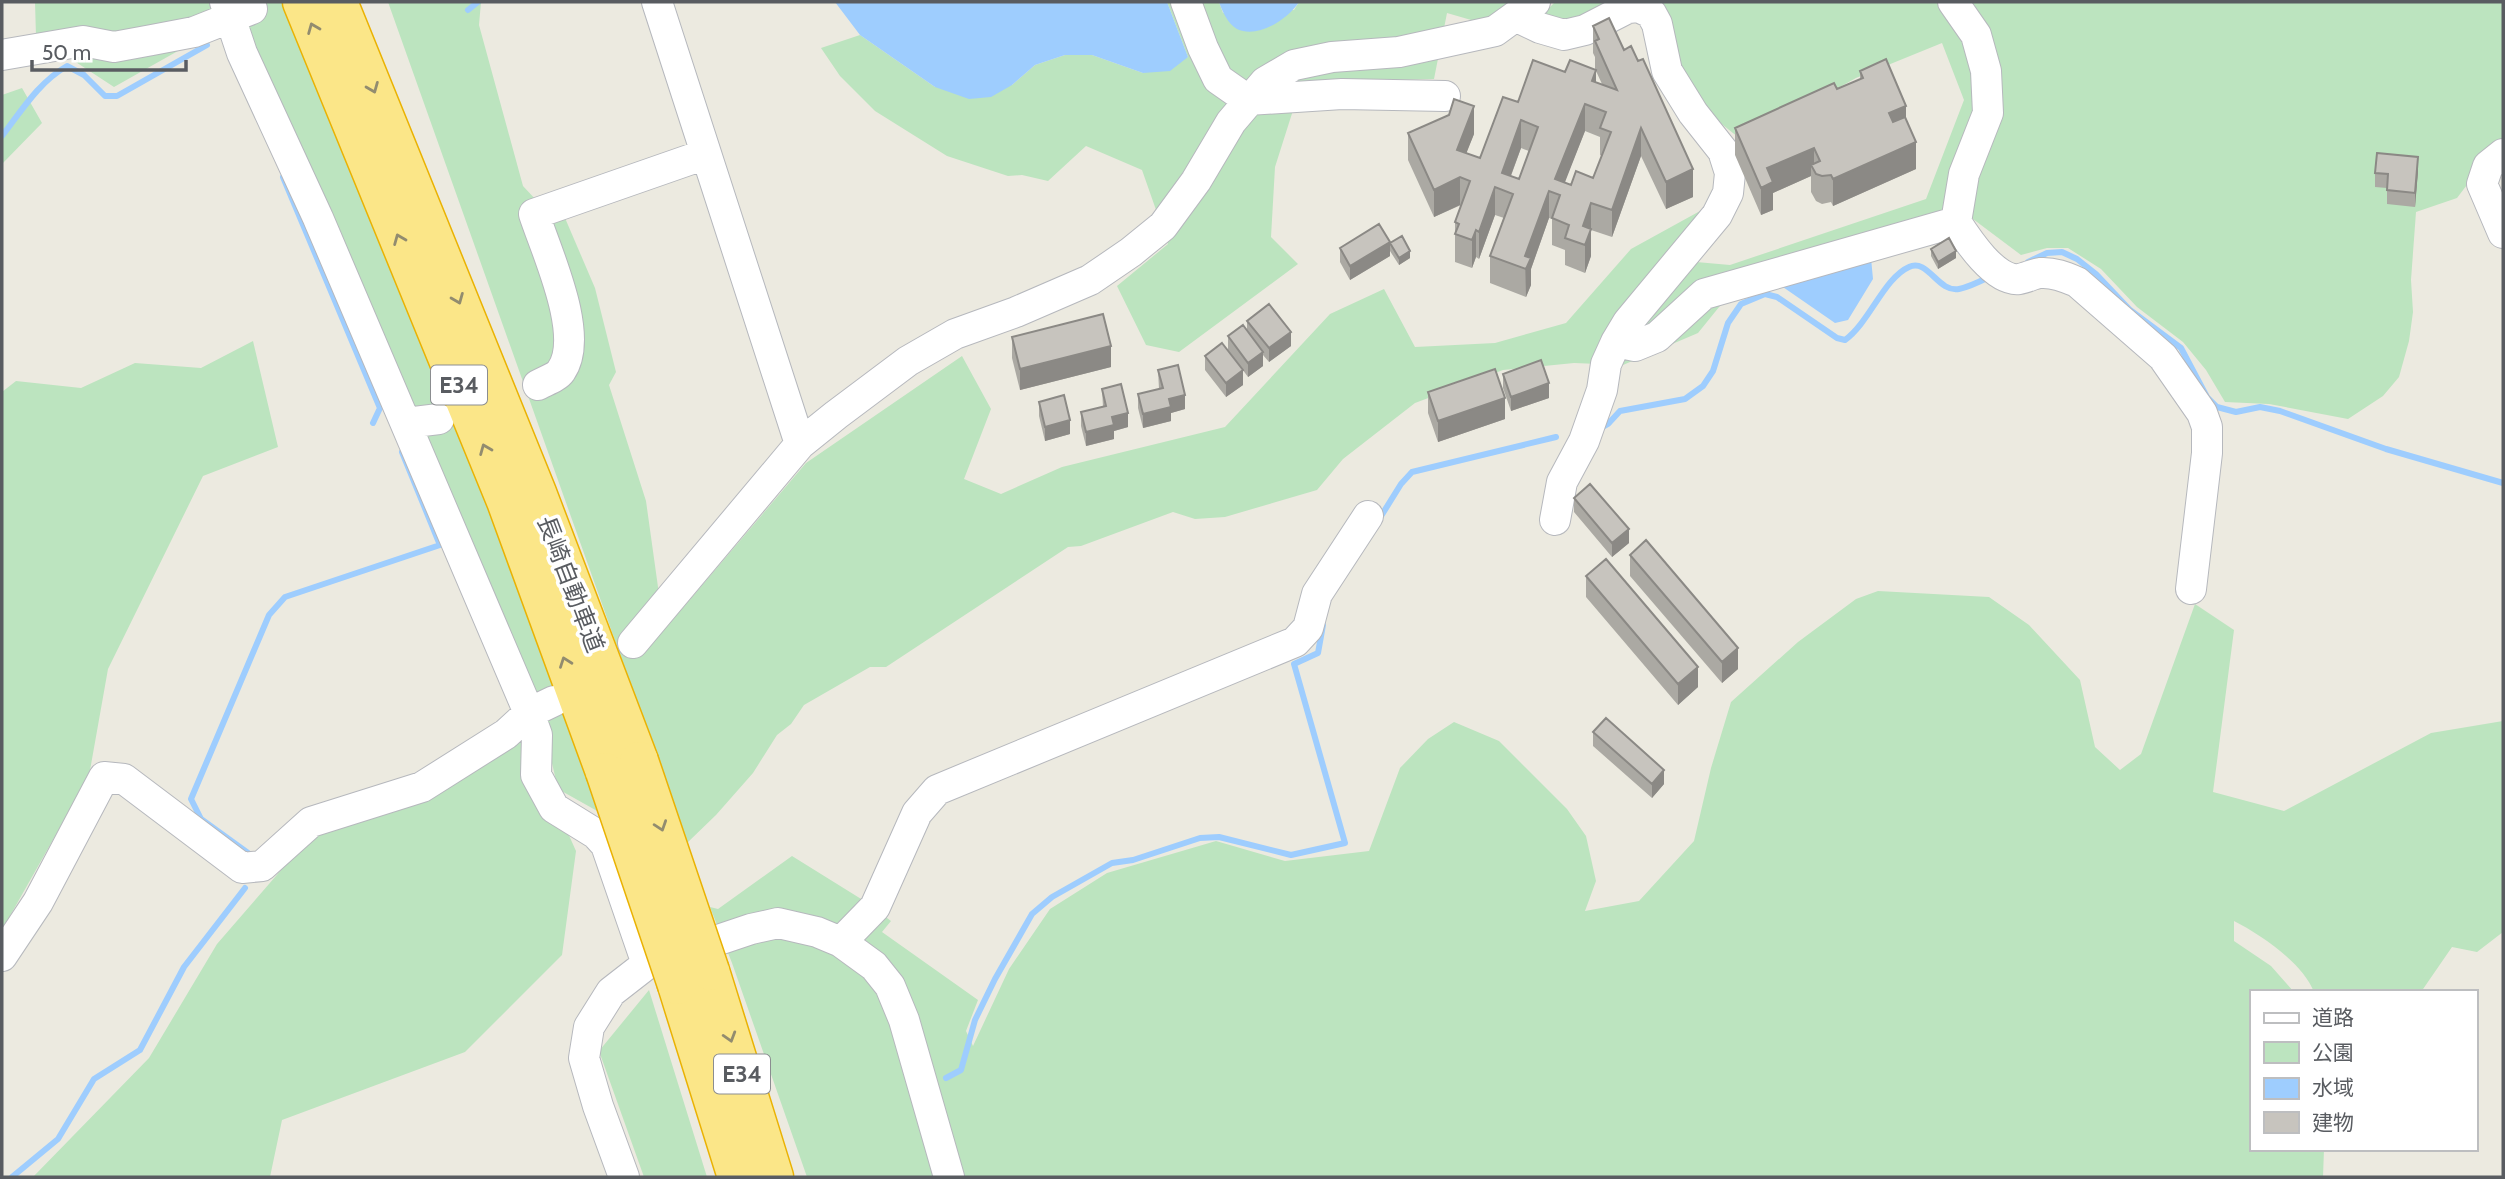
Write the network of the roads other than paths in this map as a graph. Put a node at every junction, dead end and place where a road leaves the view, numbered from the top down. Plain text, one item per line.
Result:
1 (302, 2) edge
2 (338, 2) edge
3 (657, 2) edge
4 (1186, 2) edge
5 (1953, 2) edge
6 (1526, 9) edge
7 (235, 10) edge
8 (2, 55) edge
9 (1445, 96) dead end
10 (1248, 100) junction
11 (706, 154) junction
12 (2503, 154) edge
13 (1956, 222) junction
14 (2503, 233) edge
15 (1616, 342) junction
16 (538, 385) dead end
17 (439, 419) dead end
18 (405, 423) junction
19 (800, 444) junction
20 (1368, 516) dead end
21 (1555, 520) dead end
22 (2191, 589) dead end
23 (633, 643) dead end
24 (541, 707) junction
25 (622, 767) junction
26 (841, 942) junction
27 (2, 956) edge
28 (678, 973) junction
29 (624, 1177) edge
30 (737, 1177) edge
31 (774, 1177) edge
32 (949, 1177) edge

25 -> 1 highway, 長崎自動車道 / E34
2 -> 25 highway, 長崎自動車道 / E34
3 - 11 street
4 - 10 street
5 - 13 street
6 - 10 street
6 - 15 street
7 - 8 street
7 - 18 street
9 - 10 street
10 - 19 street
11 - 16 street
11 - 19 street
12 - 14 street
13 - 15 street
13 - 22 street
15 - 21 street
17 - 18 street
18 - 24 street
19 - 23 street
20 - 26 street
24 - 27 street
24 - 28 street
25 - 28 highway, 長崎自動車道 / E34, bridge
26 - 28 street
26 - 32 street
28 - 29 street
28 - 30 highway, 長崎自動車道 / E34
28 -> 31 highway, 長崎自動車道 / E34

